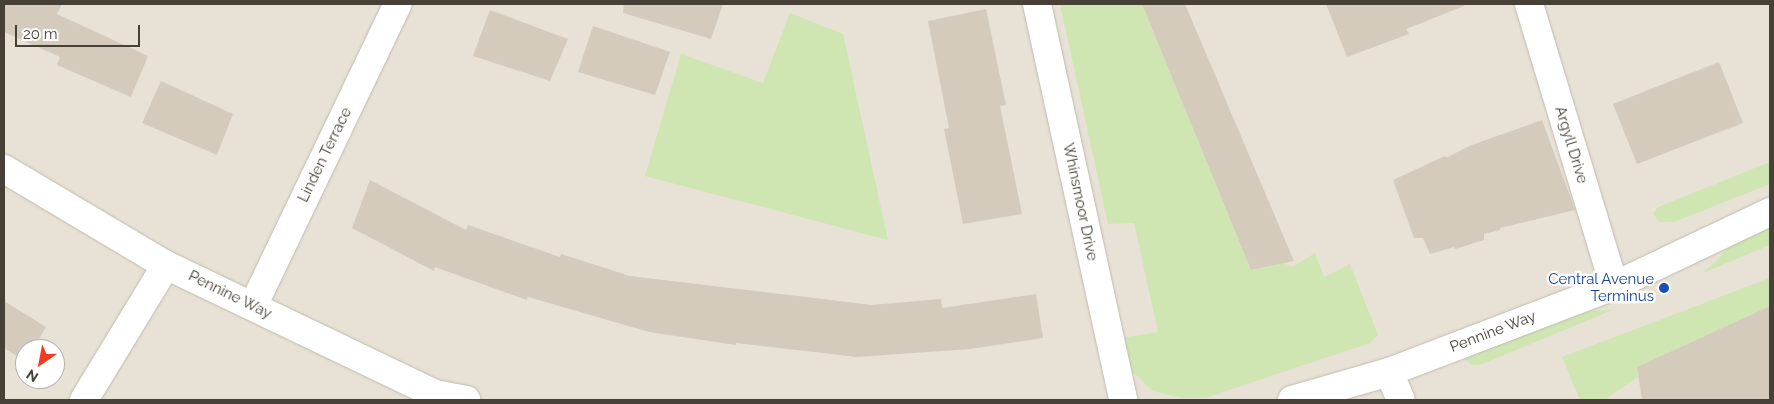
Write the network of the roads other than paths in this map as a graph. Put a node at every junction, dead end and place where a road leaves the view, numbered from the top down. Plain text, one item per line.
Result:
1 (398, 4) edge
2 (1037, 4) edge
3 (1529, 4) edge
4 (4, 169) edge
5 (1770, 212) edge
6 (166, 265) junction
7 (1614, 286) junction
8 (253, 306) junction
9 (1388, 372) junction
10 (84, 400) edge
11 (466, 400) edge
12 (1122, 400) edge
13 (1292, 400) edge
14 (1401, 400) edge

1 - 8 street, Linden Terrace
2 - 12 street, Whinsmoor Drive
3 - 7 street, Argyll Drive
4 - 6 street, Pennine Way
5 - 7 street, Pennine Way
6 - 8 street, Pennine Way
6 - 10 street
7 - 9 street, Pennine Way
8 - 11 street, Pennine Way
9 - 13 street, Pennine Way
9 - 14 street

